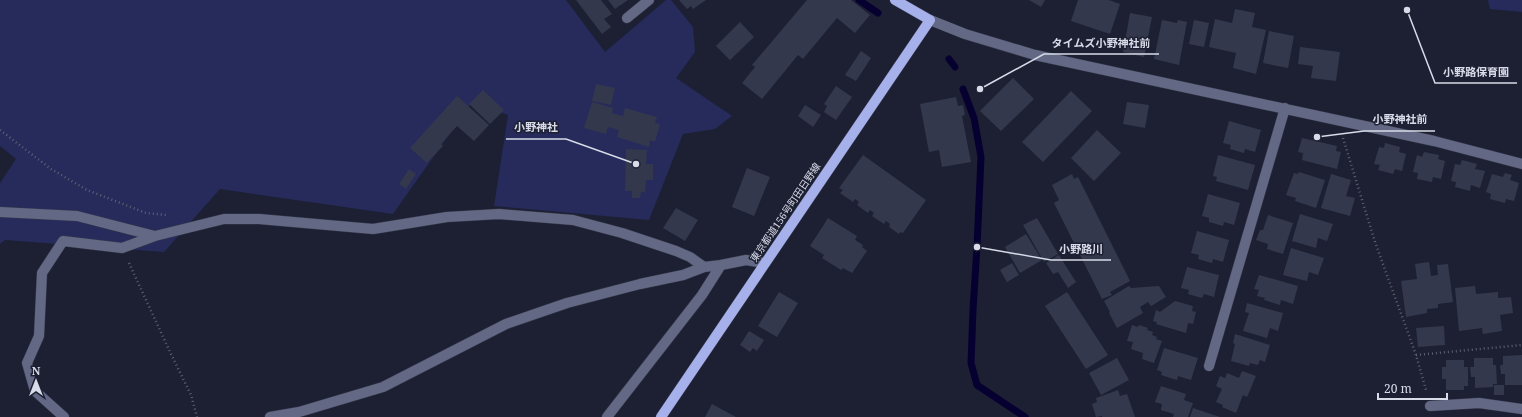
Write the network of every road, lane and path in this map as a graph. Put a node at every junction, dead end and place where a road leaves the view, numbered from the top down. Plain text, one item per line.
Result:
1 (649, 0) edge
2 (895, 0) edge
3 (627, 18) dead end
4 (930, 20) junction
5 (1285, 108) junction
6 (1338, 121) junction
7 (0, 130) edge
8 (1522, 164) edge
9 (0, 212) edge
10 (170, 215) dead end
11 (155, 236) junction
12 (122, 248) junction
13 (764, 263) junction
14 (721, 266) junction
15 (704, 267) junction
16 (1522, 346) edge
17 (1416, 355) junction
18 (1209, 366) dead end
19 (1430, 406) joint
20 (1522, 409) edge
21 (64, 417) edge
22 (197, 417) edge
23 (270, 417) edge
24 (607, 417) edge
25 (661, 417) edge

1 - 3 street
2 - 4 main road
4 - 5 street
4 - 13 main road, 東京都道156号町田日野線
5 - 6 street
5 - 18 street
6 - 8 street
6 - 17 path
7 - 10 path
9 - 11 street
11 - 12 street
11 - 15 street
12 - 21 street
12 - 22 path
13 - 14 street
13 - 25 main road, 東京都道156号町田日野線
14 - 15 street
14 - 24 street
15 - 23 street
16 - 17 path
17 - 19 path
19 - 20 street

